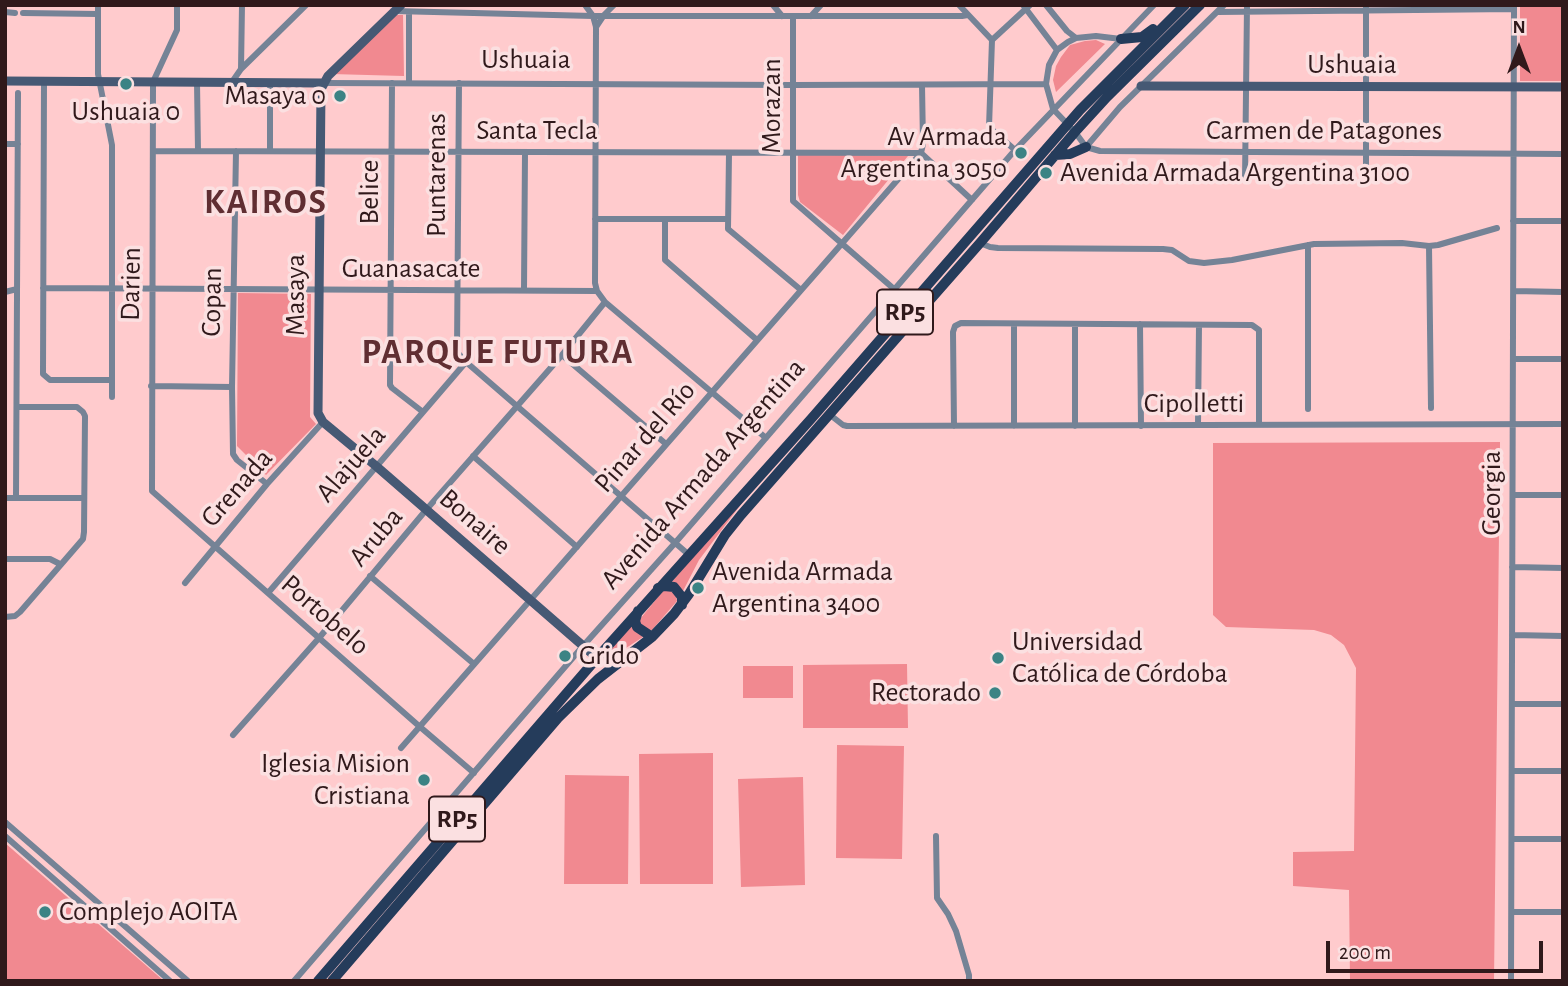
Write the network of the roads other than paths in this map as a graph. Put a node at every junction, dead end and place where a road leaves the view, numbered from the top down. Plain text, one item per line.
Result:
1 (98, 5) edge
2 (177, 5) edge
3 (242, 5) edge
4 (306, 5) edge
5 (584, 5) edge
6 (614, 5) edge
7 (773, 5) edge
8 (821, 5) edge
9 (959, 5) edge
10 (1046, 5) edge
11 (1182, 5) edge
12 (1200, 5) edge
13 (1224, 5) edge
14 (1026, 6) edge
15 (1151, 6) edge
16 (1514, 7) edge
17 (397, 8) edge
18 (1247, 8) edge
19 (1366, 8) edge
20 (5, 12) edge
21 (409, 12) junction
22 (1217, 12) junction
23 (15, 13) dead end
24 (23, 13) dead end
25 (98, 14) junction
26 (604, 15) junction
27 (968, 15) junction
28 (593, 16) junction
29 (782, 16) junction
30 (793, 16) junction
31 (811, 16) junction
32 (596, 27) junction
33 (1076, 38) junction
34 (1121, 39) junction
35 (992, 40) junction
36 (1058, 50) junction
37 (242, 69) junction
38 (5, 81) edge
39 (44, 81) junction
40 (99, 81) junction
41 (153, 82) junction
42 (197, 82) junction
43 (233, 82) junction
44 (270, 82) junction
45 (323, 83) junction
46 (392, 83) junction
47 (410, 83) junction
48 (459, 83) junction
49 (596, 83) junction
50 (1046, 84) junction
51 (793, 85) junction
52 (922, 85) junction
53 (989, 85) junction
54 (1141, 86) junction
55 (1246, 88) junction
56 (1366, 88) junction
57 (1514, 88) junction
58 (1563, 88) edge
59 (18, 93) dead end
60 (1053, 109) junction
61 (1071, 128) junction
62 (5, 144) edge
63 (18, 144) junction
64 (1086, 147) junction
65 (1015, 150) junction
66 (153, 151) junction
67 (198, 151) junction
68 (236, 151) junction
69 (270, 151) junction
70 (320, 151) junction
71 (391, 152) junction
72 (458, 152) junction
73 (525, 152) junction
74 (596, 152) junction
75 (1245, 152) junction
76 (729, 153) junction
77 (793, 153) junction
78 (921, 153) junction
79 (1366, 153) junction
80 (1563, 153) edge
81 (1513, 154) junction
82 (1055, 155) junction
83 (1245, 180) dead end
84 (1366, 180) dead end
85 (972, 200) junction
86 (595, 219) junction
87 (664, 219) junction
88 (729, 219) junction
89 (1513, 221) junction
90 (1563, 221) edge
91 (1497, 228) dead end
92 (842, 243) junction
93 (979, 243) junction
94 (1308, 245) junction
95 (1429, 246) junction
96 (43, 288) junction
97 (113, 288) junction
98 (152, 288) junction
99 (17, 289) junction
100 (234, 289) junction
101 (319, 289) junction
102 (391, 289) junction
103 (894, 289) junction
104 (457, 290) junction
105 (524, 290) junction
106 (801, 290) junction
107 (597, 291) junction
108 (1514, 291) junction
109 (5, 292) edge
110 (1563, 292) edge
111 (605, 302) junction
112 (1014, 324) junction
113 (1075, 324) junction
114 (1140, 324) junction
115 (1199, 325) junction
116 (757, 340) junction
117 (562, 355) junction
118 (1513, 359) junction
119 (1563, 359) edge
120 (466, 362) junction
121 (112, 380) junction
122 (151, 386) junction
123 (232, 387) junction
124 (712, 393) junction
125 (112, 397) dead end
126 (517, 406) junction
127 (17, 407) junction
128 (1431, 408) dead end
129 (1308, 409) dead end
130 (423, 412) junction
131 (829, 414) junction
132 (323, 422) junction
133 (1513, 424) junction
134 (1563, 424) edge
135 (1198, 425) junction
136 (1259, 425) junction
137 (954, 426) junction
138 (1014, 426) junction
139 (1075, 426) junction
140 (1141, 426) junction
141 (766, 438) junction
142 (666, 444) junction
143 (473, 456) junction
144 (376, 466) junction
145 (267, 484) junction
146 (150, 487) joint
147 (1513, 495) junction
148 (1563, 495) edge
149 (621, 496) junction
150 (5, 498) edge
151 (16, 498) junction
152 (84, 498) junction
153 (426, 510) junction
154 (675, 543) junction
155 (214, 547) junction
156 (577, 547) junction
157 (688, 554) junction
158 (5, 559) edge
159 (61, 564) junction
160 (1512, 567) junction
161 (1563, 568) edge
162 (370, 576) junction
163 (185, 583) dead end
164 (658, 588) junction
165 (268, 593) junction
166 (530, 600) junction
167 (682, 605) junction
168 (638, 611) junction
169 (5, 617) edge
170 (1512, 635) junction
171 (1563, 636) edge
172 (652, 637) junction
173 (319, 638) junction
174 (583, 646) junction
175 (597, 657) junction
176 (474, 664) junction
177 (1512, 704) junction
178 (1563, 704) edge
179 (419, 726) junction
180 (233, 735) dead end
181 (401, 748) dead end
182 (1512, 771) junction
183 (1563, 771) edge
184 (474, 773) junction
185 (5, 822) edge
186 (5, 836) edge
187 (936, 836) dead end
188 (1512, 839) junction
189 (1563, 839) edge
190 (1512, 912) junction
191 (1563, 912) edge
192 (170, 981) edge
193 (188, 981) edge
194 (294, 981) edge
195 (318, 981) edge
196 (332, 981) edge
197 (969, 981) edge
198 (1511, 981) edge

1 - 25 street
2 - 41 street
3 - 37 street
4 - 37 street
5 - 28 street
6 - 26 street
7 - 29 street
8 - 31 street
9 - 27 street
10 - 33 street
11 - 34 main road
11 - 61 main road, Avenida Armada Argentina / RP5
12 - 61 main road, Avenida Armada Argentina / RP5
13 - 22 street
14 - 35 street
14 - 36 street
15 - 34 street, Avenida Armada Argentina
16 - 19 street
16 - 57 street, Georgia
17 - 21 street
17 - 45 street
18 - 19 street
18 - 22 street
18 - 55 street
19 - 56 street
20 - 23 street
21 - 28 street
21 - 47 street
22 - 54 street
24 - 25 street
25 - 40 street
26 - 28 street
26 - 29 street
26 - 32 street
27 - 31 street
27 - 35 street
28 - 32 street
29 - 30 street
30 - 31 street
30 - 51 street, Morazan
32 - 49 street
33 - 34 street
33 - 36 street
34 - 60 street, Avenida Armada Argentina
35 - 53 street
36 - 50 street
37 - 43 street
38 - 39 street, Ushuaia
39 - 40 street, Ushuaia
39 - 96 street
40 - 41 street, Ushuaia
40 - 97 street
41 - 42 street, Ushuaia
41 - 66 street, Darien
42 - 43 street, Ushuaia
42 - 67 street
43 - 44 street, Ushuaia
44 - 45 street, Ushuaia
44 - 69 street
45 - 46 street, Ushuaia
45 - 70 street, Masaya
46 - 47 street, Ushuaia
46 - 71 street, Belice
47 - 48 street, Ushuaia
48 - 49 street, Ushuaia
48 - 72 street, Puntarenas
49 - 51 street, Ushuaia
49 - 74 street
50 - 53 street, Ushuaia
50 - 60 street
51 - 52 street, Ushuaia
51 - 77 street, Morazan
52 - 53 street, Ushuaia
52 - 78 street
53 - 65 street
54 - 55 street, Ushuaia
54 - 64 street
55 - 56 street, Ushuaia
55 - 75 street
56 - 57 street, Ushuaia
56 - 79 street
57 - 58 street, Ushuaia
57 - 81 street, Georgia
59 - 63 street
60 - 61 street
60 - 65 street, Avenida Armada Argentina
61 - 64 street
61 - 82 main road, Avenida Armada Argentina / RP5
61 - 157 main road, Avenida Armada Argentina / RP5
62 - 63 street
63 - 99 street
64 - 75 street, Carmen de Patagones
64 - 82 main road
65 - 85 street, Avenida Armada Argentina
66 - 67 street, Santa Tecla
66 - 98 street, Darien
67 - 68 street, Santa Tecla
68 - 69 street, Santa Tecla
68 - 100 street, Copan
69 - 70 street, Santa Tecla
70 - 71 street, Santa Tecla
70 - 101 street, Masaya
71 - 72 street, Santa Tecla
71 - 102 street, Belice
72 - 73 street, Santa Tecla
72 - 104 street, Puntarenas
73 - 74 street, Santa Tecla
73 - 105 street
74 - 76 street, Santa Tecla
74 - 86 street
75 - 79 street, Carmen de Patagones
75 - 83 street
76 - 77 street, Santa Tecla
76 - 88 street
77 - 78 street, Santa Tecla
77 - 92 street, Morazan
78 - 85 street
78 - 92 street, Pinar del Río
79 - 81 street, Carmen de Patagones
79 - 84 street
80 - 81 street, Carmen de Patagones
81 - 89 street, Georgia
82 - 93 main road, Avenida Armada Argentina / RP5
85 - 103 street, Avenida Armada Argentina
86 - 87 street
86 - 107 street
87 - 88 street
87 - 116 street
88 - 106 street
89 - 90 street
89 - 108 street, Georgia
91 - 95 street
92 - 103 street
92 - 106 street, Pinar del Río
93 - 94 street
93 - 131 main road, Avenida Armada Argentina / RP5
94 - 95 street
94 - 129 street
95 - 128 street
96 - 97 street, Guanasacate
96 - 121 street
97 - 98 street, Guanasacate
97 - 121 street
98 - 100 street, Guanasacate
98 - 122 street, Darien
99 - 109 street
99 - 127 street
100 - 101 street, Guanasacate
100 - 123 street, Copan
101 - 102 street, Guanasacate
101 - 132 street, Masaya
102 - 104 street, Guanasacate
102 - 130 street, Belice
103 - 141 street, Avenida Armada Argentina
104 - 105 street, Guanasacate
104 - 120 street, Puntarenas
105 - 107 street, Guanasacate
106 - 116 street, Pinar del Río
107 - 111 street
108 - 110 street
108 - 118 street, Georgia
111 - 117 street, Aruba
111 - 124 street
112 - 113 street
112 - 137 street
112 - 138 street
113 - 114 street
113 - 139 street
114 - 115 street
114 - 140 street
115 - 135 street
115 - 136 street
116 - 124 street, Pinar del Río
117 - 126 street, Aruba
117 - 142 street
118 - 119 street
118 - 133 street, Georgia
120 - 126 street
120 - 130 street, Alajuela
121 - 125 street
122 - 123 street
122 - 146 street, Darien
123 - 145 street, Copan
124 - 141 street
124 - 142 street, Pinar del Río
126 - 143 street, Aruba
126 - 149 street
127 - 151 street
127 - 152 street
130 - 144 street, Alajuela
131 - 137 street, Cipolletti
131 - 167 main road, Avenida Armada Argentina / RP5
132 - 144 street, Bonaire
132 - 145 street, Grenada
133 - 134 street, Cipolletti
133 - 136 street, Cipolletti
133 - 147 street, Georgia
135 - 136 street, Cipolletti
135 - 140 street, Cipolletti
137 - 138 street, Cipolletti
138 - 139 street, Cipolletti
139 - 140 street, Cipolletti
141 - 154 street, Avenida Armada Argentina
142 - 149 street, Pinar del Río
143 - 153 street, Aruba
143 - 156 street
144 - 153 street, Bonaire
144 - 165 street, Alajuela
145 - 155 street, Grenada
146 - 155 street, Portobelo
147 - 148 street
147 - 160 street, Georgia
149 - 154 street
149 - 156 street, Pinar del Río
150 - 151 street
151 - 152 street
152 - 159 street
153 - 162 street, Aruba
153 - 166 street, Bonaire
154 - 157 street
154 - 174 street, Avenida Armada Argentina
155 - 163 street, Grenada
155 - 165 street, Portobelo
156 - 166 street, Pinar del Río
157 - 164 main road, Avenida Armada Argentina / RP5
158 - 159 street
159 - 169 street
160 - 161 street
160 - 170 street, Georgia
162 - 173 street, Aruba
162 - 176 street
164 - 167 main road
164 - 168 main road, Avenida Armada Argentina / RP5
165 - 173 street, Portobelo
166 - 174 street, Bonaire
166 - 176 street, Pinar del Río
167 - 172 main road, Avenida Armada Argentina / RP5
168 - 172 main road
168 - 175 main road, Avenida Armada Argentina / RP5
170 - 171 street
170 - 177 street, Georgia
172 - 196 main road, Avenida Armada Argentina / RP5
173 - 179 street, Portobelo
173 - 180 street, Aruba
174 - 175 street, Bonaire
174 - 184 street, Avenida Armada Argentina
175 - 195 main road, RP5
176 - 179 street, Pinar del Río
177 - 178 street
177 - 182 street, Georgia
179 - 181 street, Pinar del Río
179 - 184 street, Portobelo
182 - 183 street
182 - 188 street, Georgia
184 - 194 street, Avenida Armada Argentina
185 - 193 street
186 - 192 street
187 - 197 street
188 - 189 street
188 - 190 street, Georgia
190 - 191 street
190 - 198 street, Georgia

